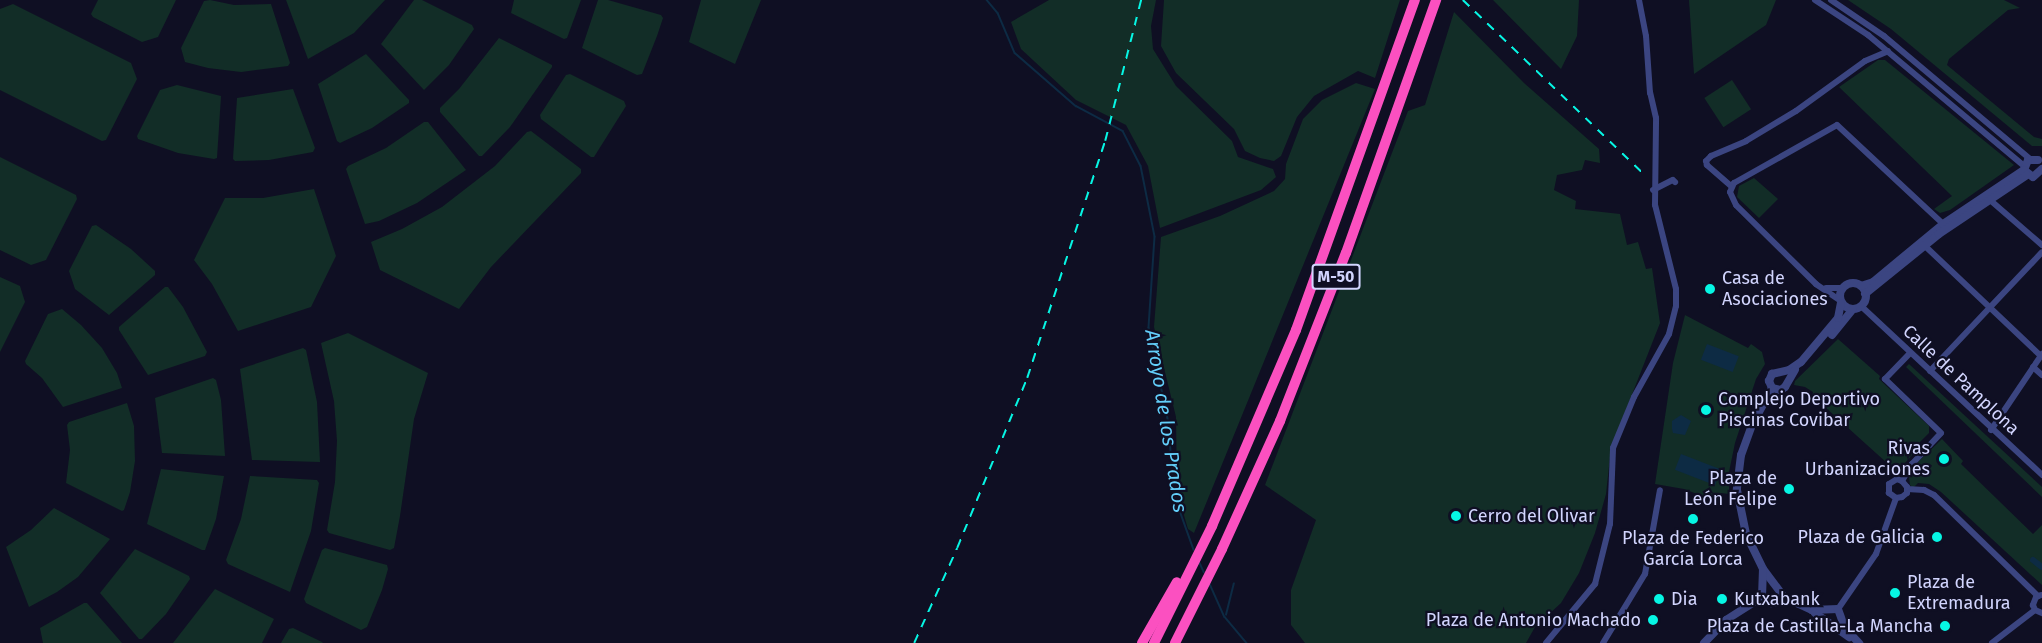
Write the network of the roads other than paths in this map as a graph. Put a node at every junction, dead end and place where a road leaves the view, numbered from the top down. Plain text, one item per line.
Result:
1 (1415, 0) edge
2 (1436, 0) edge
3 (1639, 0) edge
4 (1815, 0) edge
5 (1831, 0) edge
6 (1888, 51) junction
7 (2039, 162) edge
8 (2025, 170) junction
9 (1675, 182) dead end
10 (1731, 186) junction
11 (1653, 190) junction
12 (1990, 200) junction
13 (1943, 224) junction
14 (2042, 245) edge
15 (1925, 246) junction
16 (2042, 252) edge
17 (1861, 286) junction
18 (1825, 288) junction
19 (1843, 288) junction
20 (1866, 294) junction
21 (1841, 302) junction
22 (1857, 308) junction
23 (1990, 308) junction
24 (1910, 353) junction
25 (2042, 355) edge
26 (2033, 367) junction
27 (1930, 371) junction
28 (2042, 375) edge
29 (1785, 376) junction
30 (1773, 388) junction
31 (1991, 430) junction
32 (2042, 476) edge
33 (1902, 481) junction
34 (1907, 489) junction
35 (1660, 490) dead end
36 (1896, 498) junction
37 (1763, 569) junction
38 (1764, 587) junction
39 (1777, 589) junction
40 (2040, 595) edge
41 (1762, 597) junction
42 (1790, 601) junction
43 (1774, 602) junction
44 (1838, 609) junction
45 (1812, 610) junction
46 (1828, 610) junction
47 (2039, 611) edge
48 (1842, 618) junction
49 (1830, 622) junction
50 (1158, 626) junction
51 (1858, 642) edge
52 (1142, 643) edge
53 (1154, 643) edge
54 (1175, 643) edge
55 (1546, 643) edge
56 (1603, 643) edge
57 (1704, 643) edge
58 (1992, 643) edge

1 - 50 highway, M-50
2 - 54 highway, M-50
3 - 11 street
4 - 6 street
5 - 7 street
6 - 8 street
6 - 10 street
7 - 8 street
7 - 8 street
8 - 12 street
8 - 13 street
9 - 11 street
10 - 13 street
10 - 18 street
11 - 55 street
12 - 14 street
12 - 15 street
13 - 17 street
15 - 20 street
15 - 23 street
16 - 23 street
17 - 19 street
17 - 20 street
18 - 19 street
18 - 21 street
19 - 21 street
20 - 22 street
21 - 22 street
21 - 29 street
22 - 24 street, Calle de Pamplona
22 - 29 street
23 - 25 street
23 - 27 street
24 - 27 street, Calle de Pamplona
24 - 33 street
25 - 26 street
26 - 28 street
26 - 31 street
27 - 31 street, Calle de Pamplona
29 - 30 street
29 - 30 street
30 - 37 street
31 - 32 street, Calle de Pamplona
33 - 34 street
33 - 36 street
34 - 36 street
34 - 40 street
35 - 56 street
36 - 44 street
37 - 38 street
37 - 39 street
38 - 39 street
38 - 41 street
39 - 42 street
39 - 43 street
40 - 47 street
41 - 43 street
41 - 57 street
42 - 43 street
42 - 45 street
44 - 46 street
44 - 48 street
45 - 46 street
45 - 49 street
46 - 49 street
47 - 58 street
48 - 49 street
48 - 51 street
49 - 51 street
50 - 52 highway
50 - 53 highway

